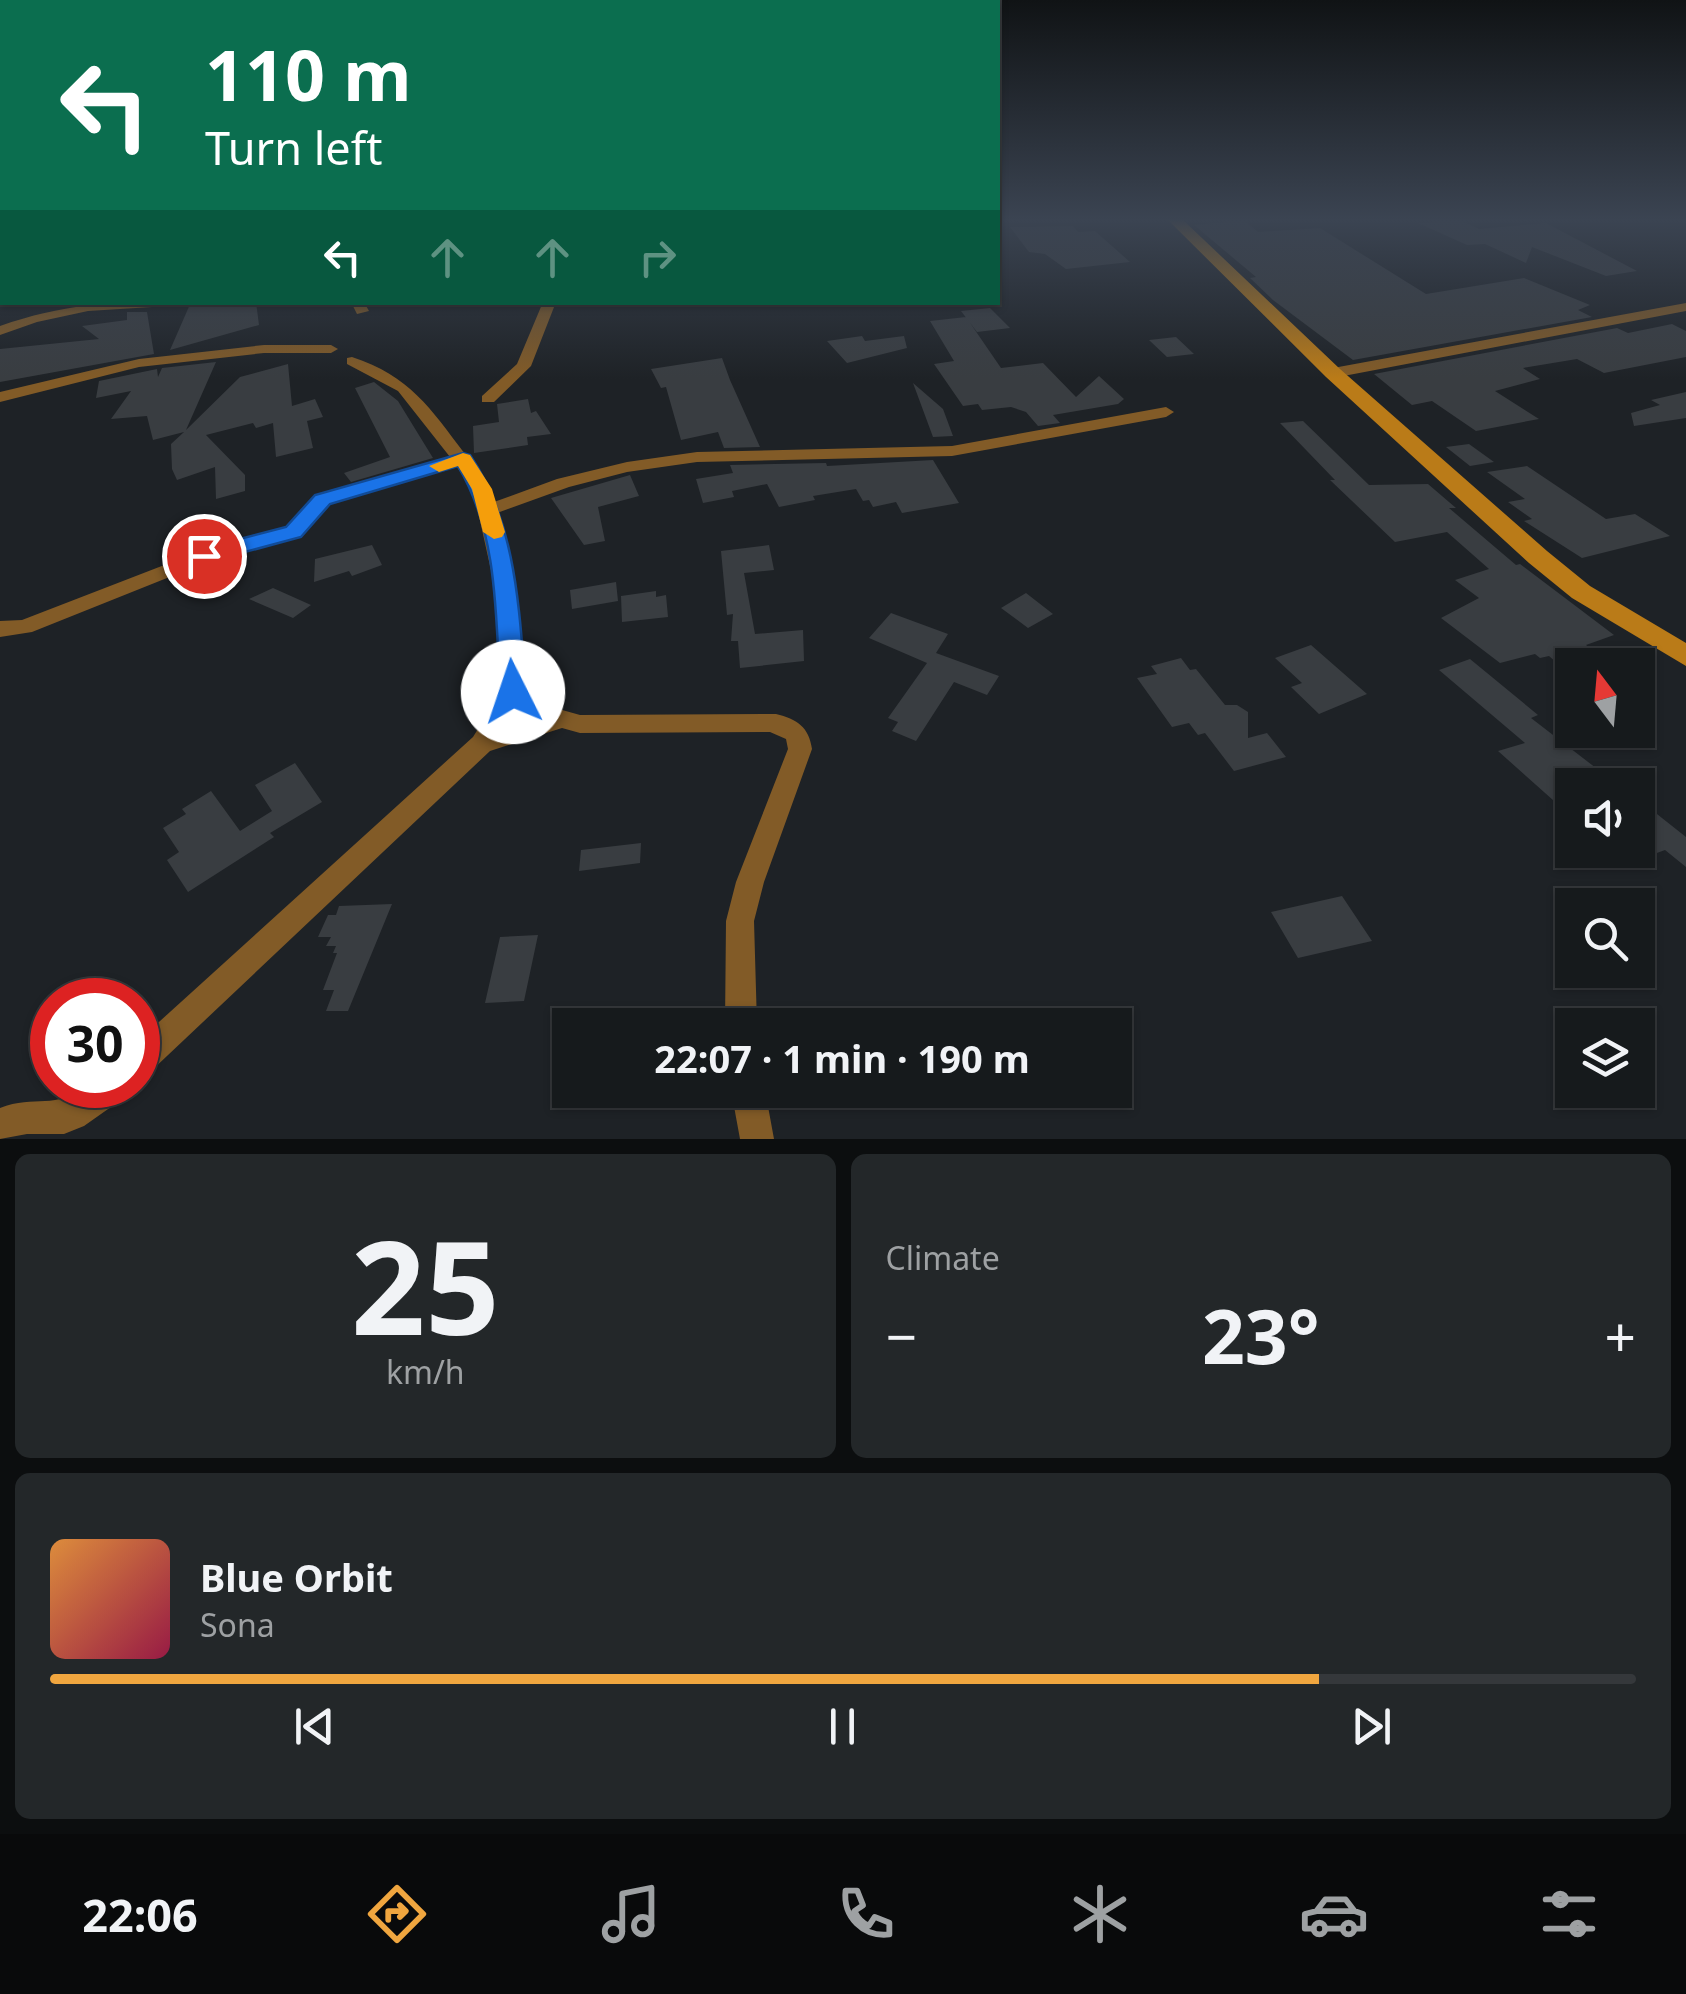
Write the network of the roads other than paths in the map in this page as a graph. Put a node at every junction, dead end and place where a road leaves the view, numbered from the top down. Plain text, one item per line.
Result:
1 (1229, 273) edge
2 (120, 305) edge
3 (549, 305) edge
4 (1684, 309) edge
5 (0, 331) edge
6 (1333, 373) junction
7 (0, 396) edge
8 (488, 399) dead end
9 (1166, 412) dead end
10 (463, 459) junction
11 (488, 510) junction
12 (0, 629) edge
13 (1686, 656) edge
14 (513, 692) junction
15 (558, 720) junction
16 (482, 744) junction
17 (741, 1008) edge
18 (160, 1042) edge
19 (82, 1108) edge
20 (751, 1108) edge
21 (0, 1125) edge
22 (757, 1139) edge

1 - 6 main road
2 - 5 street
3 - 8 street
4 - 6 street
6 - 13 main road
7 - 10 street
9 - 11 street
10 - 11 street
10 - 12 street
11 - 14 street
14 - 15 street
14 - 16 street
15 - 16 street
15 - 17 street
16 - 18 street
19 - 21 street
20 - 22 street

